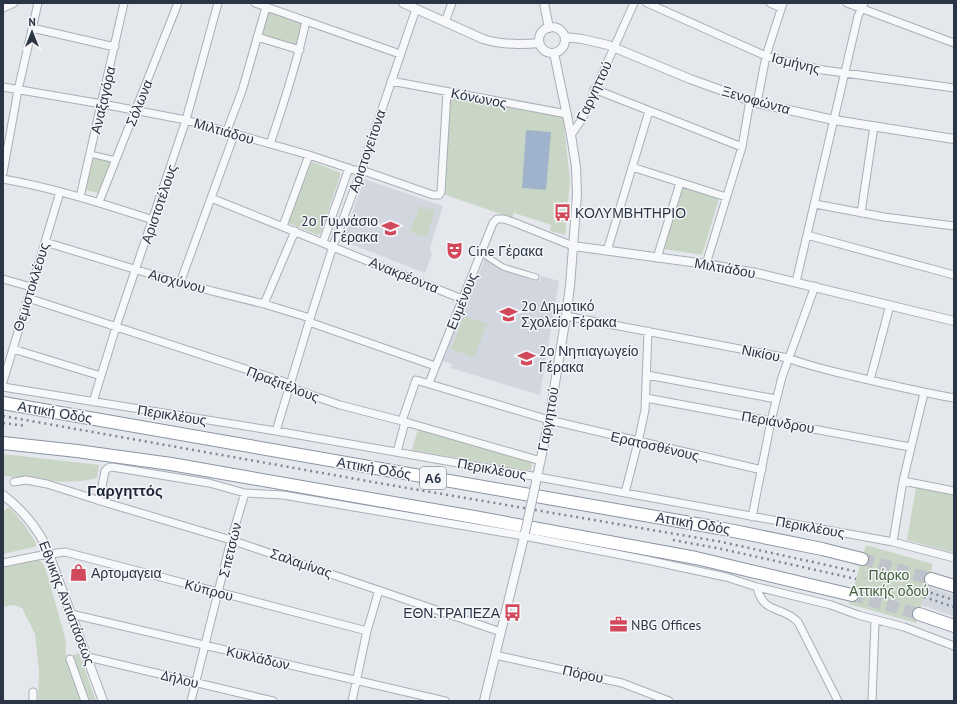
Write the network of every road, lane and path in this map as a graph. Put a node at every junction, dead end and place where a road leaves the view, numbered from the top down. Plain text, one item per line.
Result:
1 (14, 3) edge
2 (38, 3) edge
3 (124, 3) edge
4 (178, 3) edge
5 (218, 3) edge
6 (255, 3) edge
7 (403, 3) edge
8 (452, 3) edge
9 (544, 3) edge
10 (634, 3) edge
11 (648, 3) edge
12 (770, 3) edge
13 (847, 3) edge
14 (782, 5) edge
15 (863, 5) edge
16 (266, 7) junction
17 (3, 8) edge
18 (416, 9) junction
19 (306, 21) junction
20 (445, 22) junction
21 (32, 28) junction
22 (549, 28) junction
23 (257, 36) junction
24 (565, 37) junction
25 (539, 43) junction
26 (954, 43) edge
27 (115, 47) junction
28 (614, 48) junction
29 (300, 50) junction
30 (554, 53) junction
31 (400, 54) junction
32 (766, 56) junction
33 (845, 73) junction
34 (391, 81) junction
35 (3, 87) edge
36 (954, 88) edge
37 (594, 89) junction
38 (18, 90) junction
39 (447, 92) junction
40 (753, 101) junction
41 (102, 104) junction
42 (136, 110) junction
43 (649, 111) junction
44 (567, 114) junction
45 (186, 120) junction
46 (834, 120) junction
47 (874, 126) junction
48 (226, 132) junction
49 (234, 135) junction
50 (571, 136) junction
51 (954, 139) edge
52 (270, 144) junction
53 (742, 146) junction
54 (90, 154) junction
55 (309, 155) junction
56 (116, 160) junction
57 (632, 167) junction
58 (349, 168) junction
59 (360, 171) junction
60 (3, 173) edge
61 (3, 180) edge
62 (680, 183) junction
63 (60, 192) junction
64 (80, 196) junction
65 (211, 198) junction
66 (726, 198) junction
67 (99, 202) junction
68 (815, 204) junction
69 (862, 213) junction
70 (497, 219) joint
71 (153, 220) junction
72 (283, 226) junction
73 (954, 226) edge
74 (295, 231) junction
75 (807, 235) junction
76 (45, 242) junction
77 (323, 242) junction
78 (333, 246) junction
79 (573, 246) junction
80 (607, 251) junction
81 (481, 253) junction
82 (657, 258) junction
83 (706, 264) junction
84 (136, 270) junction
85 (954, 275) edge
86 (536, 277) dead end
87 (3, 279) edge
88 (796, 282) junction
89 (180, 283) junction
90 (815, 286) junction
91 (31, 287) junction
92 (28, 298) junction
93 (462, 299) junction
94 (264, 304) junction
95 (890, 305) junction
96 (566, 316) junction
97 (309, 320) junction
98 (954, 321) edge
99 (116, 327) junction
100 (648, 331) junction
101 (13, 348) junction
102 (788, 358) junction
103 (435, 366) junction
104 (647, 375) junction
105 (101, 376) junction
106 (870, 380) junction
107 (3, 382) edge
108 (429, 384) junction
109 (290, 385) junction
110 (3, 387) edge
111 (924, 393) junction
112 (646, 398) junction
113 (776, 398) junction
114 (954, 398) edge
115 (93, 402) junction
116 (3, 404) edge
117 (549, 420) junction
118 (404, 421) junction
119 (771, 421) junction
120 (276, 431) junction
121 (3, 442) edge
122 (638, 442) junction
123 (910, 447) junction
124 (397, 452) junction
125 (541, 461) junction
126 (762, 470) junction
127 (537, 480) junction
128 (903, 481) junction
129 (14, 482) dead end
130 (954, 491) edge
131 (245, 493) junction
132 (626, 493) junction
133 (3, 494) edge
134 (98, 501) junction
135 (752, 517) junction
136 (524, 534) junction
137 (231, 540) junction
138 (893, 542) junction
139 (50, 554) junction
140 (954, 558) edge
141 (862, 560) tunnel mouth
142 (3, 563) edge
143 (930, 579) tunnel mouth
144 (954, 586) edge
145 (757, 587) junction
146 (379, 590) junction
147 (219, 593) junction
148 (852, 595) tunnel mouth
149 (72, 614) junction
150 (919, 614) tunnel mouth
151 (876, 620) junction
152 (954, 626) edge
153 (367, 631) junction
154 (501, 632) junction
155 (206, 645) junction
156 (954, 646) edge
157 (496, 655) junction
158 (88, 657) junction
159 (70, 659) dead end
160 (356, 681) junction
161 (196, 683) junction
162 (33, 692) dead end
163 (33, 701) edge
164 (85, 701) edge
165 (103, 701) edge
166 (191, 701) edge
167 (273, 701) edge
168 (352, 701) edge
169 (446, 701) edge
170 (484, 701) edge
171 (669, 701) edge
172 (838, 701) edge
173 (872, 701) edge

1 - 17 street
2 - 21 street
3 - 27 street, Αναξαγόρα
4 - 42 street, Σόλωνα
5 - 45 street, Αριστοτέλους
6 - 16 street
7 - 18 street
8 - 20 street
9 - 22 street
10 - 28 street, Γαργηττού
11 - 32 street, Ισμήνης
12 - 14 street
13 - 15 street
14 - 32 street
15 - 26 street
15 - 33 street
16 - 19 street
16 - 23 street
18 - 20 street
18 - 31 street, Αριστογείτονα
19 - 29 street
19 - 31 street
20 - 25 street
21 - 27 street
21 - 38 street
22 - 24 street
22 - 25 street
23 - 29 street
23 - 48 street
24 - 28 street, Ξενοφώντα
24 - 30 street
25 - 30 street
27 - 41 street, Αναξαγόρα
28 - 37 street, Γαργηττού
28 - 40 street, Ξενοφώντα
29 - 52 street
30 - 44 street
31 - 34 street, Αριστογείτονα
32 - 33 street, Ισμήνης
32 - 40 street
33 - 36 street, Ισμήνης
33 - 46 street
34 - 39 street, Κόνωνος
34 - 59 street, Αριστογείτονα
35 - 38 street, Μιλτιάδου
37 - 43 street
37 - 50 street, Γαργηττού
38 - 41 street, Μιλτιάδου
38 - 60 street
39 - 44 street, Κόνωνος
39 - 59 street, Μιλτιάδου
40 - 46 street, Ξενοφώντα
40 - 53 street
41 - 42 street, Μιλτιάδου
41 - 54 street, Αναξαγόρα
42 - 45 street, Μιλτιάδου
42 - 56 street, Σόλωνα
43 - 53 street
43 - 57 street
44 - 50 street
45 - 48 street, Μιλτιάδου
45 - 71 street, Αριστοτέλους
46 - 47 street, Ξενοφώντα
46 - 68 street
47 - 51 street, Ξενοφώντα
47 - 69 street
48 - 49 street, Μιλτιάδου
49 - 52 street, Μιλτιάδου
49 - 65 street
50 - 79 street, Γαργηττού
52 - 55 street, Μιλτιάδου
53 - 66 street
54 - 56 street
54 - 64 street, Αναξαγόρα
55 - 58 street, Μιλτιάδου
55 - 72 street
56 - 67 street, Σόλωνα
57 - 62 street
57 - 80 street
58 - 59 street, Μιλτιάδου
58 - 77 street
59 - 78 street, Αριστογείτονα
61 - 63 street
62 - 66 street
62 - 82 street
63 - 64 street
63 - 76 street, Θεμιστοκλέους
64 - 67 street
65 - 72 street, Ανακρέοντα
65 - 89 street
66 - 83 street
67 - 71 street
68 - 69 street
68 - 75 street
69 - 73 street
70 - 79 street, Μιλτιάδου
70 - 81 street, Ευμένους
71 - 84 street, Αριστοτέλους
72 - 74 street, Ανακρέοντα
74 - 77 street, Ανακρέοντα
74 - 94 street
75 - 85 street
75 - 88 street
76 - 84 street, Αισχύνου
76 - 91 street, Θεμιστοκλέους
77 - 78 street, Ανακρέοντα
78 - 93 street, Ανακρέοντα
78 - 97 street, Αριστογείτονα
79 - 80 street, Μιλτιάδου
79 - 96 street, Γαργηττού
80 - 82 street, Μιλτιάδου
81 - 86 street
81 - 93 street, Ευμένους
82 - 83 street, Μιλτιάδου
83 - 88 street, Μιλτιάδου
84 - 89 street, Αισχύνου
84 - 99 street, Αριστοτέλους
87 - 91 street
88 - 90 street, Μιλτιάδου
89 - 94 street, Αισχύνου
90 - 95 street, Μιλτιάδου
90 - 102 street
91 - 92 street, Θεμιστοκλέους
92 - 99 street, Πραξιτέλους
92 - 101 street, Θεμιστοκλέους
93 - 103 street, Ευμένους
94 - 97 street, Αισχύνου
95 - 98 street, Μιλτιάδου
95 - 106 street
96 - 100 street, Νικίου
96 - 117 street, Γαργηττού
97 - 103 street, Αισχύνου
97 - 109 street, Αριστογείτονα
99 - 105 street, Αριστοτέλους
99 - 109 street, Πραξιτέλους
100 - 102 street, Νικίου
100 - 104 street
101 - 105 street
101 - 107 street, Θεμιστοκλέους
102 - 106 street, Νικίου
102 - 113 street
103 - 108 street, Ευμένους
104 - 112 street
104 - 113 street
105 - 115 street, Αριστοτέλους
106 - 111 street, Νικίου
108 - 117 street, Ερατοσθένους
108 - 118 street, Ερατοσθένους
109 - 118 street, Πραξιτέλους
109 - 120 street, Αριστογείτονα
110 - 115 street, Περικλέους
111 - 114 street, Νικίου
111 - 123 street
112 - 119 street, Περιάνδρου
112 - 122 street
113 - 119 street
115 - 120 street, Περικλέους
116 - 141 highway, Αττική Οδός / Α6
117 - 122 street, Ερατοσθένους
117 - 125 street, Γαργηττού
118 - 124 street
118 - 125 street, Πραξιτέλους
119 - 123 street, Περιάνδρου
119 - 126 street
120 - 124 street, Περικλέους
121 - 148 highway, Α6
122 - 126 street, Ερατοσθένους
122 - 132 street
123 - 128 street
124 - 127 street, Περικλέους
125 - 127 street, Γαργηττού
126 - 135 street
127 - 132 street, Περικλέους
127 - 136 street, Γαργηττού, bridge
128 - 130 street
128 - 138 street
129 - 134 street, Σαλαμίνας
131 - 134 street
131 - 136 street
131 - 137 street, Σπετσών
132 - 135 street, Περικλέους
133 - 139 street, Εθνικής Αντιστάσεως
134 - 137 street, Σαλαμίνας
135 - 138 street, Περικλέους
136 - 145 street
136 - 154 street, Γαργηττού
137 - 146 street, Σαλαμίνας
137 - 147 street, Σπετσών
138 - 140 street, Περικλέους
139 - 142 street, Κύπρου
139 - 147 street, Κύπρου
139 - 149 street, Εθνικής Αντιστάσεως
143 - 144 highway
145 - 151 street
145 - 172 street
146 - 153 street
146 - 154 street, Σαλαμίνας
147 - 153 street, Κύπρου
147 - 155 street, Σπετσών
149 - 155 street, Κυκλάδων
149 - 158 street, Εθνικής Αντιστάσεως
150 - 152 highway
151 - 156 street
151 - 173 street
153 - 160 street
154 - 157 street, Γαργηττού
155 - 160 street, Κυκλάδων
155 - 161 street, Σπετσών
157 - 170 street, Γαργηττού
157 - 171 street, Πόρου
158 - 161 street, Δήλου
158 - 165 street, Εθνικής Αντιστάσεως
159 - 164 street
160 - 168 street
160 - 169 street, Κυκλάδων
161 - 166 street, Σπετσών
161 - 167 street, Δήλου
162 - 163 street

